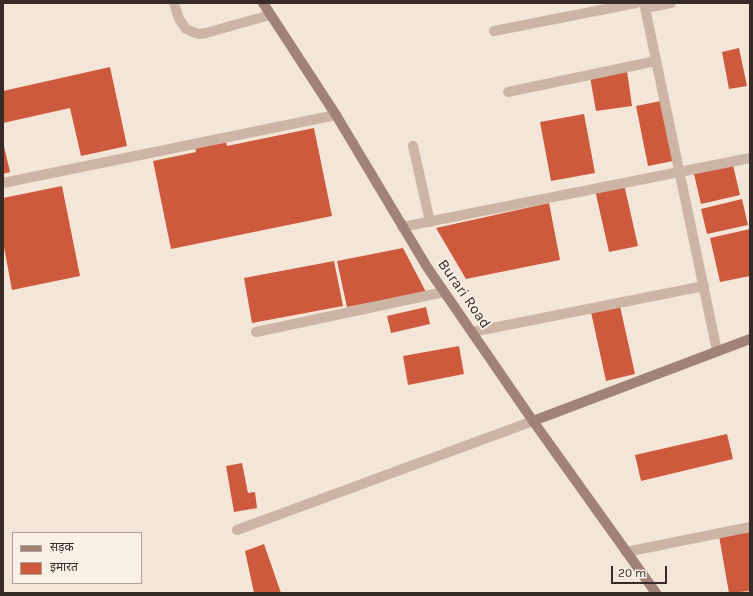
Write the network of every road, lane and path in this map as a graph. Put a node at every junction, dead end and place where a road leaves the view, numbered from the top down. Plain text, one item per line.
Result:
1 (174, 3) edge
2 (263, 3) edge
3 (636, 3) edge
4 (671, 3) edge
5 (645, 6) edge
6 (270, 15) junction
7 (494, 31) dead end
8 (656, 61) junction
9 (508, 92) dead end
10 (336, 115) junction
11 (413, 146) dead end
12 (750, 158) edge
13 (679, 172) junction
14 (3, 183) edge
15 (430, 222) junction
16 (402, 227) junction
17 (704, 286) junction
18 (444, 292) junction
19 (256, 332) dead end
20 (472, 332) junction
21 (750, 339) edge
22 (717, 351) junction
23 (533, 421) junction
24 (750, 527) edge
25 (237, 530) dead end
26 (626, 552) junction
27 (656, 593) edge

1 - 6 street
2 - 6 main road, Burari Road
3 - 7 street
4 - 5 street
5 - 8 street
6 - 10 main road, Burari Road
8 - 9 street
8 - 13 street
10 - 14 street
10 - 16 main road, Burari Road
11 - 15 street
12 - 13 street
13 - 15 street
13 - 17 street
15 - 16 street
16 - 18 main road, Burari Road
17 - 20 street
17 - 22 street
18 - 19 street
18 - 20 main road, Burari Road
20 - 23 main road, Burari Road
21 - 22 main road
22 - 23 main road
23 - 25 street
23 - 26 main road, Burari Road
24 - 26 street
26 - 27 main road, Burari Road

